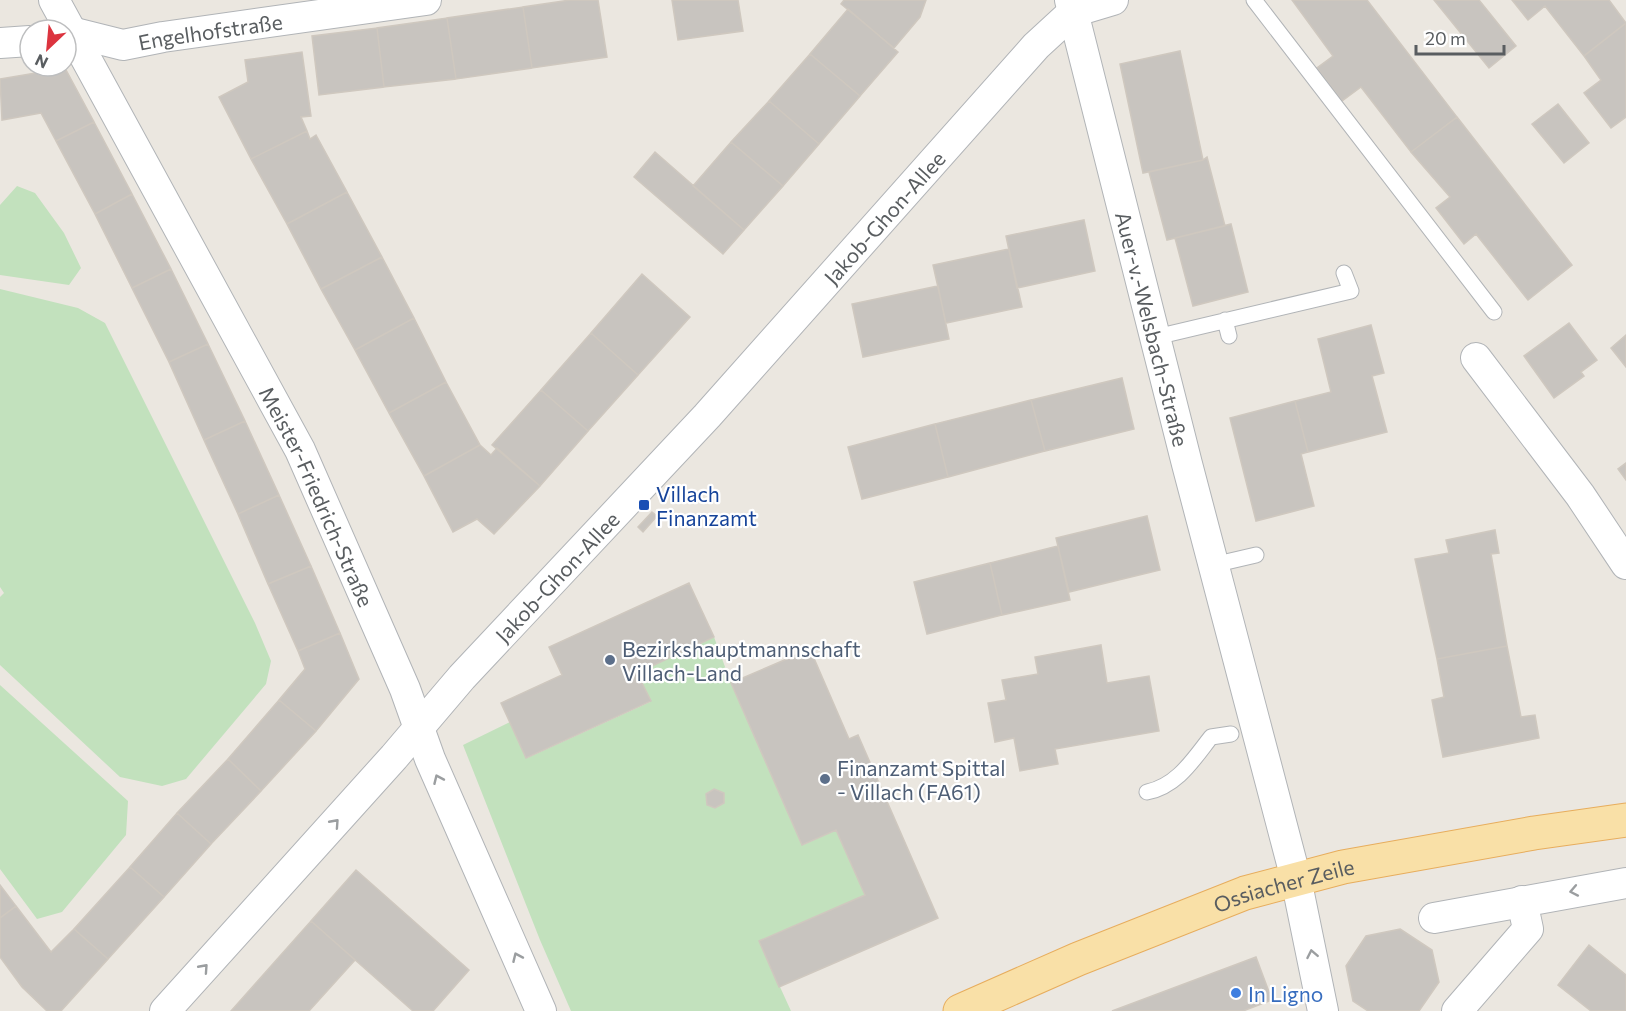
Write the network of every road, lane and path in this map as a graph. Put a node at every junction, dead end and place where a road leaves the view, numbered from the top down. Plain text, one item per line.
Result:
1 (54, 0) edge
2 (426, 0) edge
3 (1113, 0) edge
4 (1254, 0) edge
5 (1071, 6) edge
6 (62, 18) edge
7 (78, 35) edge
8 (18, 42) edge
9 (0, 43) edge
10 (78, 51) edge
11 (1344, 273) dead end
12 (1494, 312) dead end
13 (1225, 320) junction
14 (1229, 336) dead end
15 (1156, 337) junction
16 (1476, 358) dead end
17 (1256, 555) dead end
18 (1626, 564) edge
19 (1213, 565) junction
20 (418, 728) junction
21 (1231, 734) dead end
22 (1147, 792) dead end
23 (1626, 820) edge
24 (1296, 879) junction
25 (1626, 883) edge
26 (1522, 902) junction
27 (1434, 918) dead end
28 (165, 1011) edge
29 (541, 1011) edge
30 (960, 1011) edge
31 (1323, 1011) edge
32 (1457, 1011) edge

1 - 6 street, Meister-Friedrich-Straße
2 - 7 street, Engelhofstraße
3 - 5 street
4 - 12 lane
5 - 15 street, Auer-v.-Welsbach-Straße
5 - 20 street, Jakob-Ghon-Allee
8 - 9 street
10 - 20 street, Meister-Friedrich-Straße
11 - 13 lane
13 - 14 lane
13 - 15 lane
15 - 19 street, Auer-v.-Welsbach-Straße
16 - 18 street
17 - 19 lane
19 - 24 street, Auer-v.-Welsbach-Straße
28 -> 20 street, Jakob-Ghon-Allee
29 -> 20 street, Meister-Friedrich-Straße
21 - 22 lane
23 - 24 main road, Ossiacher Zeile
24 - 30 main road, Ossiacher Zeile
31 -> 24 street, Auer-v.-Welsbach-Straße
25 -> 26 street
26 - 27 street
26 - 32 street

